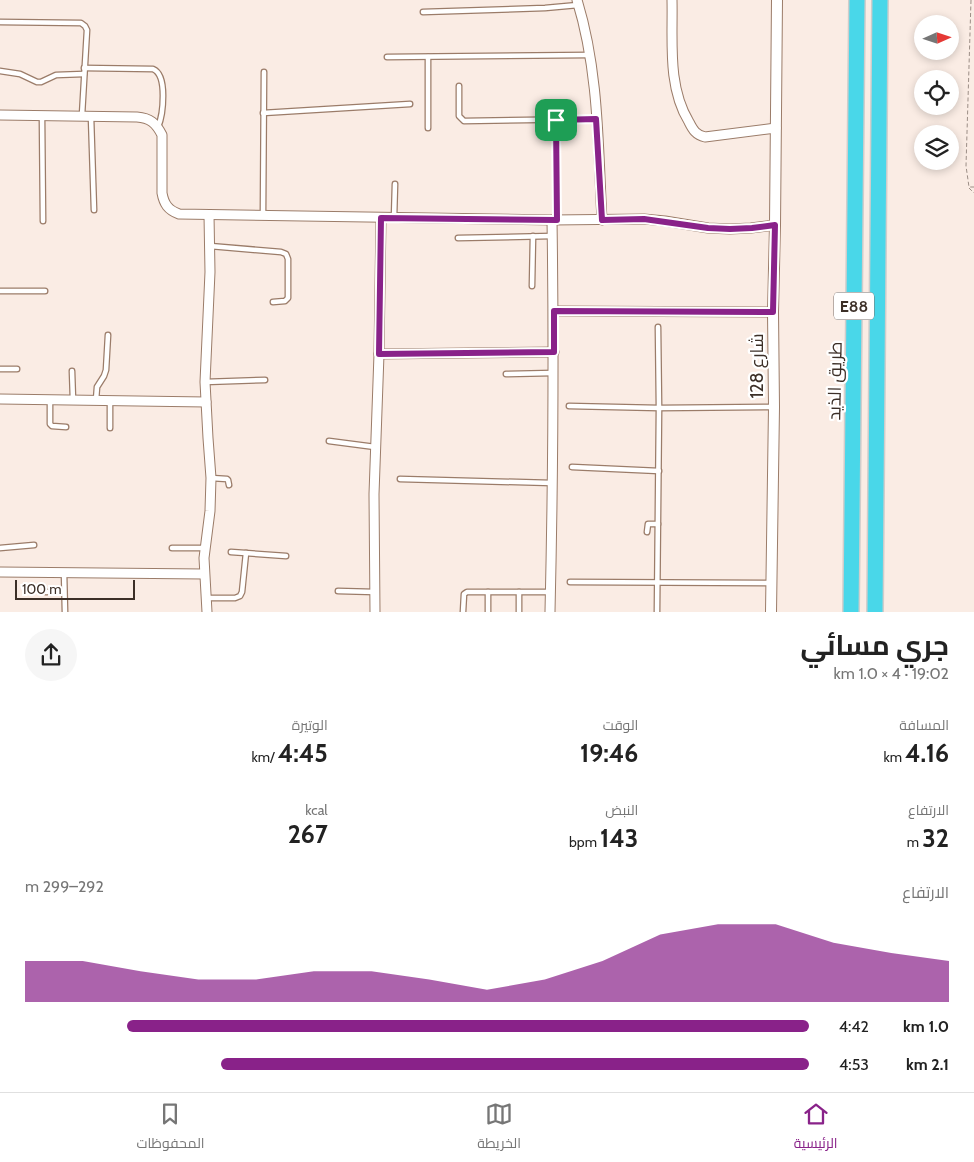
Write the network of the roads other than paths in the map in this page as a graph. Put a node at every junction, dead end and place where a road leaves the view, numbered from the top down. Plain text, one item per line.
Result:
1 (672, 0) edge
2 (777, 0) edge
3 (857, 0) edge
4 (880, 0) edge
5 (578, 2) edge
6 (423, 12) dead end
7 (0, 22) edge
8 (589, 55) junction
9 (428, 57) junction
10 (387, 58) dead end
11 (84, 68) junction
12 (0, 71) edge
13 (264, 72) dead end
14 (84, 74) junction
15 (459, 86) dead end
16 (410, 104) dead end
17 (263, 113) junction
18 (0, 114) edge
19 (42, 115) junction
20 (82, 115) junction
21 (92, 116) junction
22 (596, 119) junction
23 (556, 120) junction
24 (158, 127) junction
25 (428, 128) dead end
26 (776, 128) junction
27 (395, 184) dead end
28 (94, 210) dead end
29 (209, 215) junction
30 (263, 216) junction
31 (381, 218) junction
32 (394, 218) junction
33 (554, 220) junction
34 (602, 220) junction
35 (43, 221) dead end
36 (775, 225) junction
37 (533, 236) junction
38 (552, 236) junction
39 (458, 238) dead end
40 (210, 246) junction
41 (532, 286) dead end
42 (0, 291) edge
43 (45, 291) dead end
44 (273, 302) dead end
45 (554, 311) junction
46 (773, 312) junction
47 (658, 327) dead end
48 (108, 335) dead end
49 (554, 352) junction
50 (379, 354) junction
51 (0, 369) edge
52 (17, 369) dead end
53 (72, 371) dead end
54 (554, 373) junction
55 (506, 374) dead end
56 (265, 380) dead end
57 (205, 382) junction
58 (0, 399) edge
59 (50, 400) junction
60 (73, 400) junction
61 (96, 400) junction
62 (110, 400) junction
63 (206, 402) junction
64 (569, 406) dead end
65 (774, 407) junction
66 (659, 408) junction
67 (66, 427) dead end
68 (110, 428) dead end
69 (329, 441) dead end
70 (375, 447) junction
71 (572, 467) dead end
72 (659, 471) junction
73 (211, 478) junction
74 (400, 479) dead end
75 (553, 483) junction
76 (228, 485) dead end
77 (658, 524) junction
78 (647, 532) dead end
79 (34, 545) dead end
80 (0, 548) edge
81 (172, 548) dead end
82 (204, 548) junction
83 (231, 552) dead end
84 (246, 553) junction
85 (286, 556) dead end
86 (0, 572) edge
87 (64, 572) junction
88 (204, 574) junction
89 (570, 582) dead end
90 (658, 582) junction
91 (771, 583) junction
92 (64, 591) junction
93 (338, 591) dead end
94 (46, 592) dead end
95 (374, 592) junction
96 (488, 592) junction
97 (520, 592) junction
98 (551, 592) junction
99 (206, 598) junction
100 (876, 609) edge
101 (851, 611) edge
102 (65, 612) edge
103 (207, 612) edge
104 (375, 612) edge
105 (463, 612) edge
106 (488, 612) edge
107 (519, 612) edge
108 (550, 612) edge
109 (657, 612) edge
110 (771, 612) edge

1 - 26 street
2 - 26 street, شارع 128
3 - 101 highway, طريق الذيد / E88
4 - 100 highway, E88
5 - 6 lane
5 - 8 street
7 - 11 lane
8 - 9 lane
8 - 22 street
9 - 10 lane
9 - 25 lane
11 - 14 lane
11 - 24 lane
12 - 14 lane
13 - 17 lane
14 - 20 lane
15 - 23 lane
16 - 17 lane
17 - 30 lane
18 - 19 street
19 - 20 street
19 - 35 lane
20 - 21 street
21 - 24 street
21 - 28 lane
22 - 23 lane
22 - 34 street
23 - 33 lane
24 - 29 street
26 - 36 street, شارع 128
27 - 32 lane
29 - 30 street
29 - 40 street
30 - 31 street
31 - 32 street
31 - 50 street
32 - 33 street
33 - 34 street
33 - 38 street
34 - 36 street
36 - 46 street, شارع 128
37 - 38 lane
37 - 39 lane
37 - 41 lane
38 - 45 street
40 - 44 lane
40 - 57 street
42 - 43 lane
45 - 46 street
45 - 49 street
46 - 65 street, شارع 128
47 - 66 lane
48 - 61 lane
49 - 50 street
49 - 54 street
50 - 70 street
51 - 52 lane
53 - 60 lane
54 - 55 lane
54 - 75 street
56 - 57 lane
57 - 63 street
58 - 59 street
59 - 60 street
59 - 67 lane
60 - 61 street
61 - 62 street
62 - 63 street
62 - 68 lane
63 - 73 street
64 - 66 lane
65 - 66 lane
65 - 91 street, شارع 128
66 - 72 lane
69 - 70 lane
70 - 95 street
71 - 72 lane
72 - 77 lane
73 - 76 lane
73 - 82 street
74 - 75 lane
75 - 98 street
77 - 78 lane
77 - 90 lane
79 - 80 lane
81 - 82 lane
82 - 88 street
83 - 84 lane
84 - 85 lane
84 - 99 lane
86 - 87 street
87 - 88 street
87 - 92 lane
88 - 99 street
89 - 90 lane
90 - 91 lane
90 - 109 lane
91 - 110 street, شارع 128
92 - 94 lane
92 - 102 lane
93 - 95 lane
95 - 104 street
96 - 97 lane
96 - 105 lane
96 - 106 lane
97 - 98 lane
97 - 107 lane
98 - 108 street
99 - 103 street

